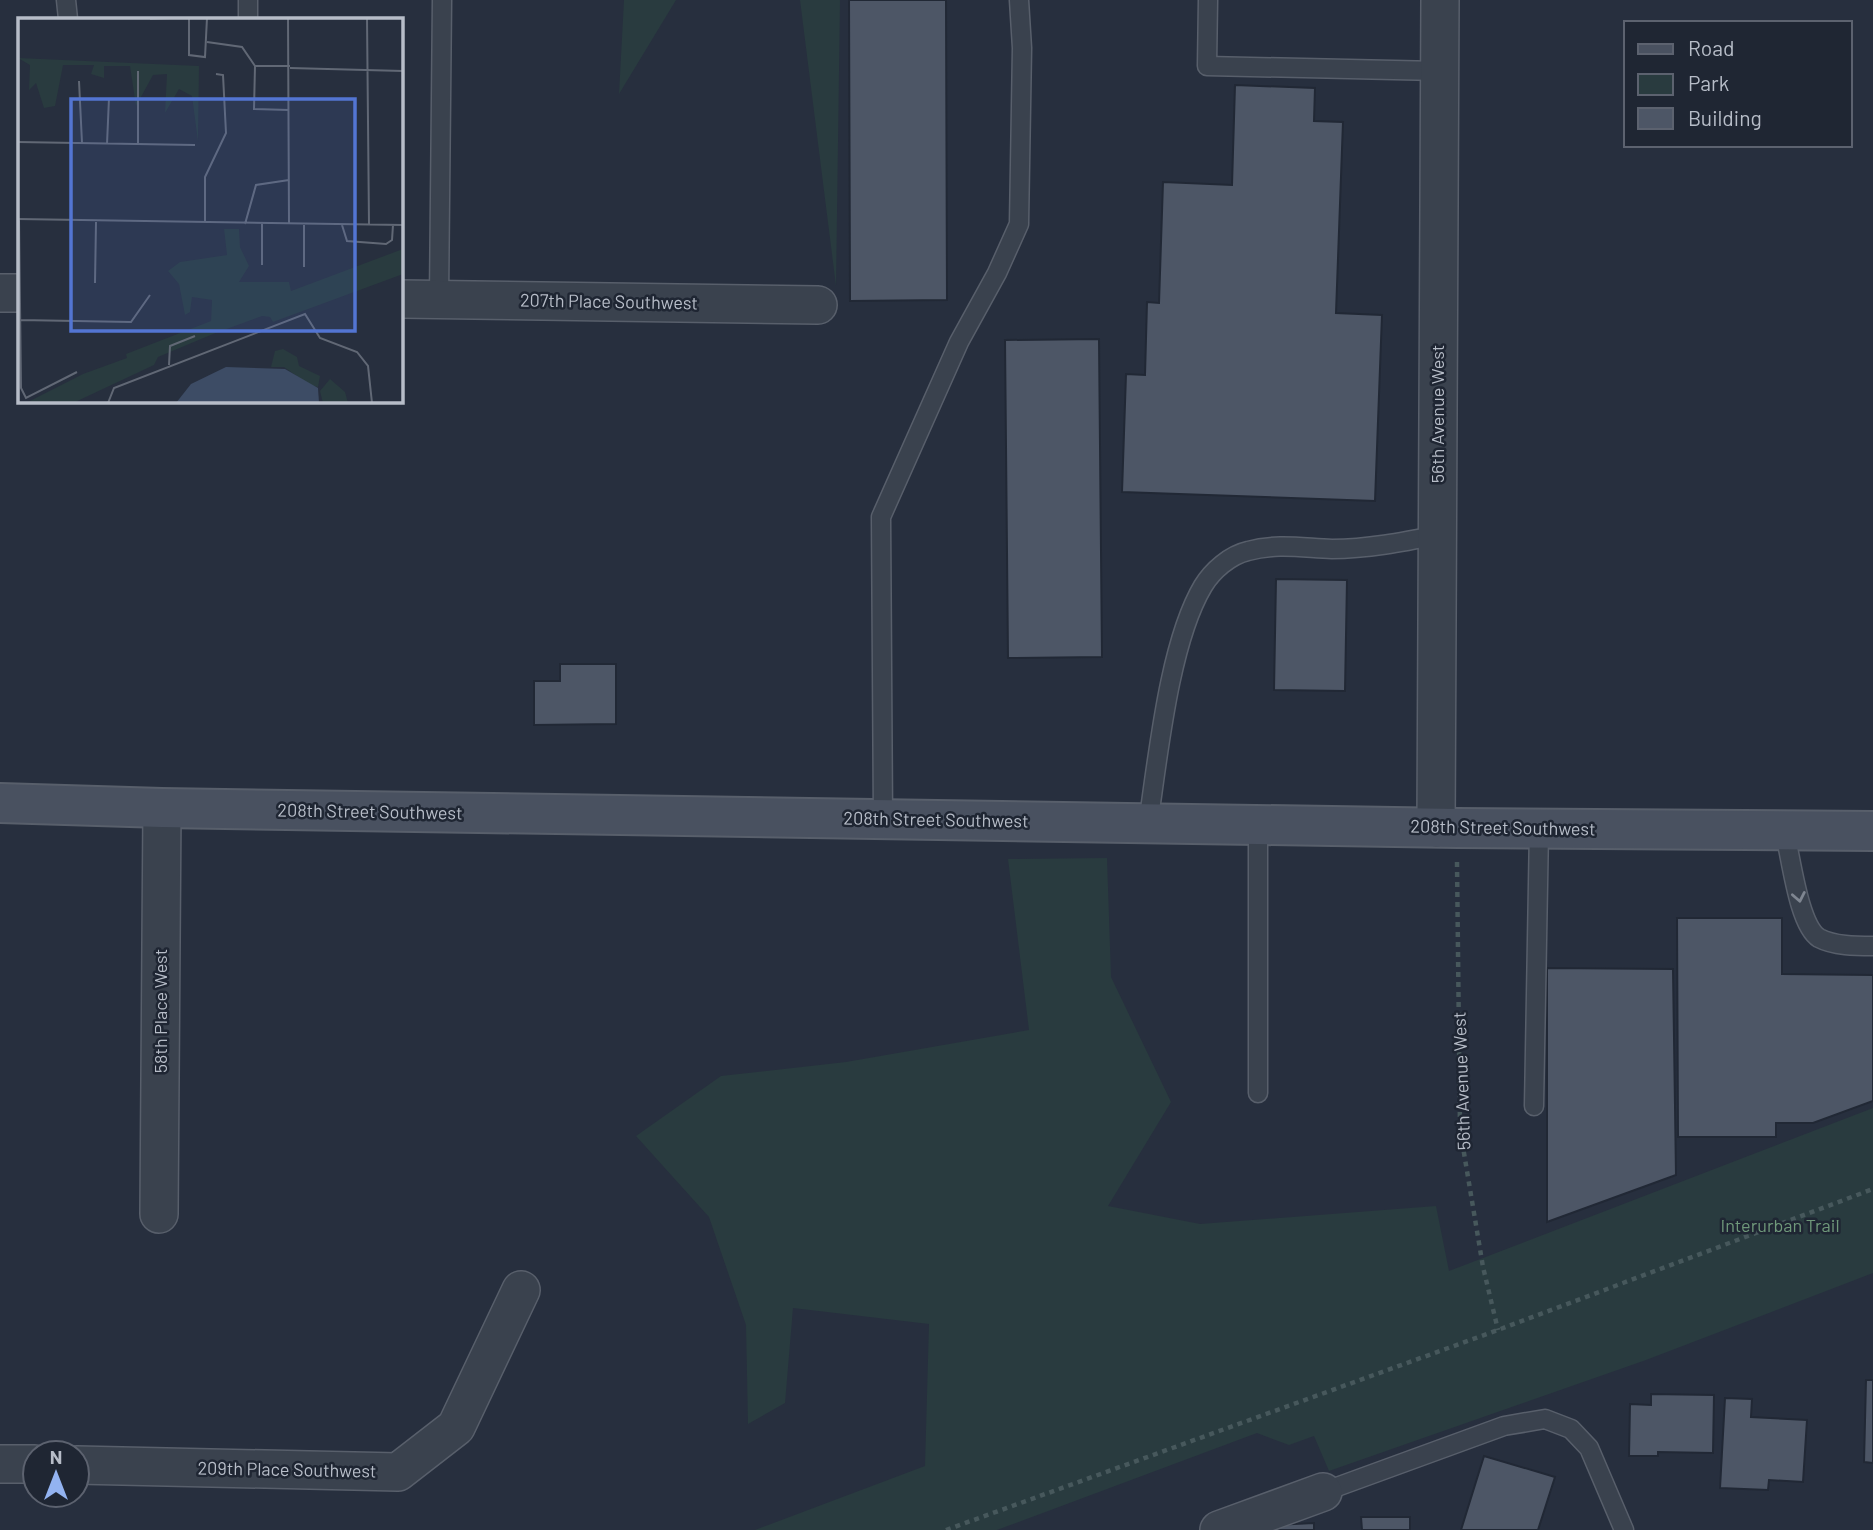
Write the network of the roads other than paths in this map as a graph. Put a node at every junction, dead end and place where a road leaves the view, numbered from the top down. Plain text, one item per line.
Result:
1 (66, 0) edge
2 (248, 0) edge
3 (442, 0) edge
4 (1018, 0) edge
5 (1208, 0) edge
6 (1440, 0) edge
7 (68, 18) edge
8 (248, 18) edge
9 (1440, 71) junction
10 (0, 293) edge
11 (18, 293) edge
12 (402, 299) edge
13 (439, 299) junction
14 (818, 305) dead end
15 (1438, 535) junction
16 (0, 803) edge
17 (162, 808) junction
18 (883, 820) junction
19 (1147, 824) junction
20 (1258, 825) junction
21 (1447, 828) junction
22 (1539, 829) junction
23 (1784, 830) junction
24 (1873, 831) edge
25 (1873, 946) edge
26 (1258, 1093) dead end
27 (1534, 1106) dead end
28 (159, 1214) dead end
29 (521, 1290) dead end
30 (0, 1464) edge
31 (21, 1464) edge
32 (91, 1465) edge
33 (1323, 1492) joint
34 (1219, 1530) edge
35 (1624, 1530) edge

1 - 7 lane
2 - 8 lane
3 - 13 lane
4 - 18 lane
5 - 9 lane
6 - 9 street, 56th Avenue West
9 - 15 street, 56th Avenue West
10 - 11 street
12 - 13 street, 207th Place Southwest
13 - 14 street, 207th Place Southwest
15 - 19 lane
15 - 21 street, 56th Avenue West
16 - 17 street, 208th Street Southwest
17 - 18 street, 208th Street Southwest
17 - 28 street, 58th Place West
18 - 19 street, 208th Street Southwest
19 - 20 street, 208th Street Southwest
20 - 21 street, 208th Street Southwest
20 - 26 lane
21 - 22 street, 208th Street Southwest
22 - 23 street, 208th Street Southwest
22 - 27 lane
23 - 24 street, 208th Street Southwest
23 -> 25 lane
29 - 32 street, 209th Place Southwest
30 - 31 street
33 - 34 street
33 - 35 lane

